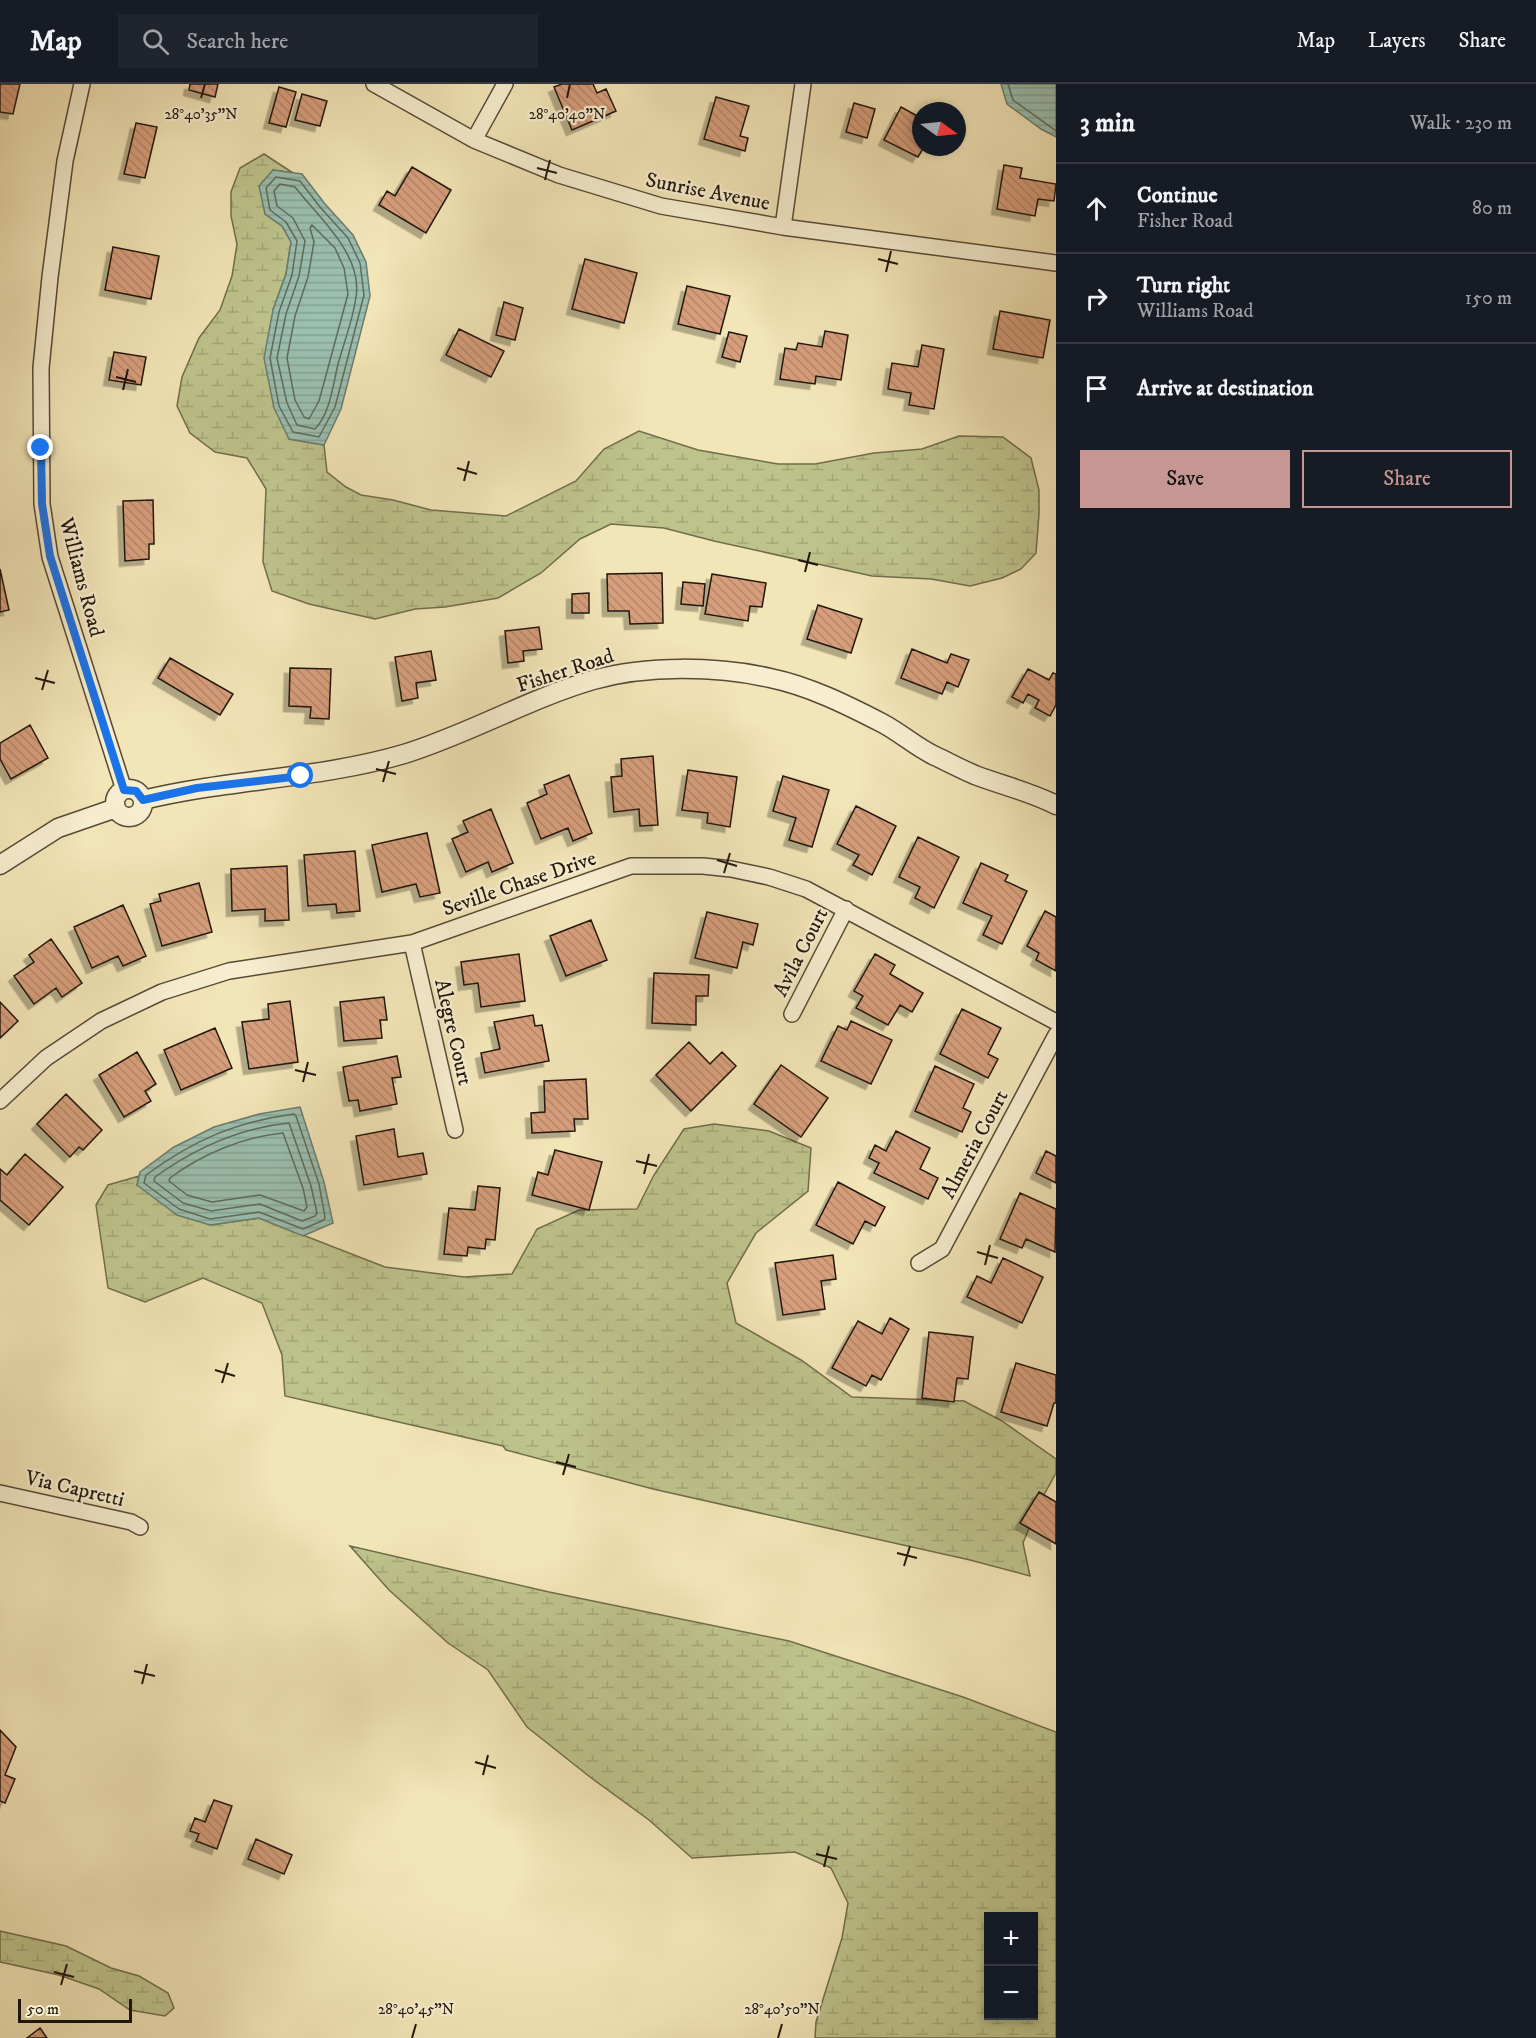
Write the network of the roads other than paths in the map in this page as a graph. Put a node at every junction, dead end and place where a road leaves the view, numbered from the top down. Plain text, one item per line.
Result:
1 (82, 84) edge
2 (374, 84) edge
3 (505, 84) edge
4 (803, 84) edge
5 (474, 140) junction
6 (783, 227) junction
7 (1056, 263) edge
8 (124, 790) junction
9 (143, 800) junction
10 (1056, 805) edge
11 (116, 808) junction
12 (0, 865) edge
13 (846, 909) junction
14 (412, 943) junction
15 (792, 1014) dead end
16 (1056, 1022) edge
17 (1056, 1035) edge
18 (0, 1101) edge
19 (455, 1130) dead end
20 (919, 1263) dead end
21 (0, 1493) edge
22 (140, 1527) dead end

1 - 8 street, Williams Road
2 - 5 street, Sunrise Avenue
3 - 5 street
4 - 6 street
5 - 6 street, Sunrise Avenue
6 - 7 street, Sunrise Avenue
8 - 9 street
8 - 11 street
9 - 10 street, Fisher Road
9 - 11 street, Fisher Road
11 - 12 street, Fisher Road
13 - 14 street, Seville Chase Drive
13 - 15 street, Avila Court
13 - 16 street, Seville Chase Drive
14 - 18 street, Seville Chase Drive
14 - 19 street, Alegre Court
17 - 20 street, Almeria Court
21 - 22 street, Via Capretti

